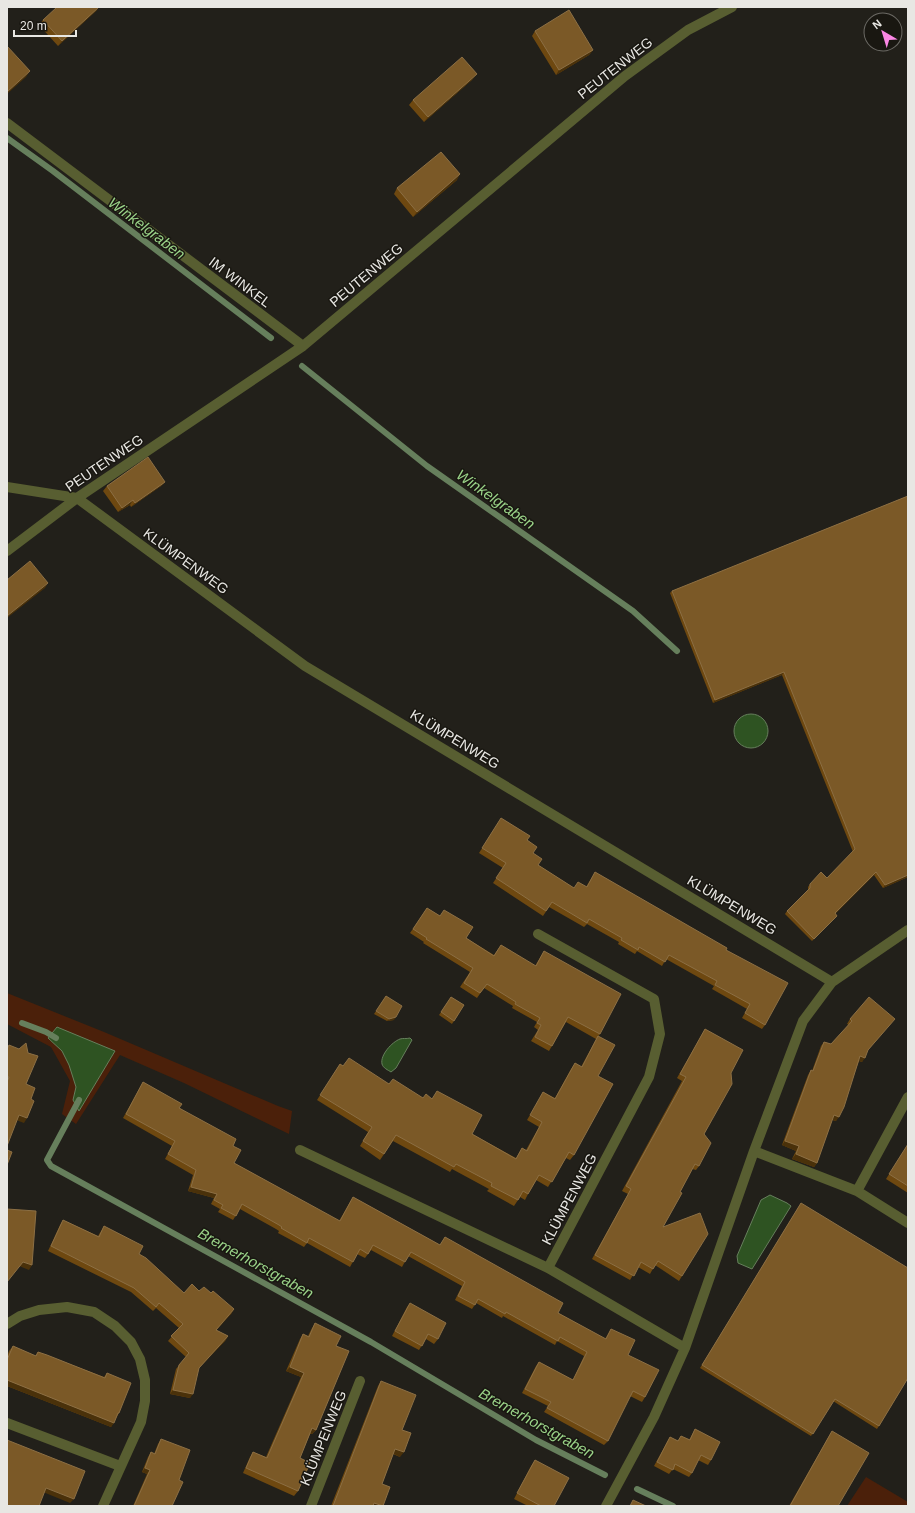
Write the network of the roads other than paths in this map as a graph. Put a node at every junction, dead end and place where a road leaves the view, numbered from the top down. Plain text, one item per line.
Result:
1 (732, 7) edge
2 (7, 123) edge
3 (303, 346) junction
4 (7, 487) edge
5 (77, 498) junction
6 (7, 552) edge
7 (908, 930) edge
8 (538, 934) dead end
9 (832, 982) junction
10 (908, 1097) edge
11 (300, 1150) dead end
12 (754, 1151) junction
13 (857, 1191) junction
14 (908, 1223) edge
15 (548, 1268) junction
16 (7, 1324) edge
17 (685, 1348) junction
18 (360, 1381) dead end
19 (7, 1422) edge
20 (120, 1466) junction
21 (103, 1506) edge
22 (311, 1506) edge
23 (606, 1506) edge

1 - 3 street, PEUTENWEG
2 - 3 street, IM WINKEL
3 - 5 street, PEUTENWEG
4 - 5 street
5 - 6 street, PEUTENWEG
5 - 9 street, KLÜMPENWEG
7 - 9 street
8 - 15 street, KLÜMPENWEG
9 - 12 street
10 - 13 street
11 - 15 street, KLÜMPENWEG
12 - 13 street
12 - 17 street
13 - 14 street
15 - 17 street, KLÜMPENWEG
16 - 20 street
17 - 23 street
18 - 22 street, KLÜMPENWEG
19 - 20 street
20 - 21 street

